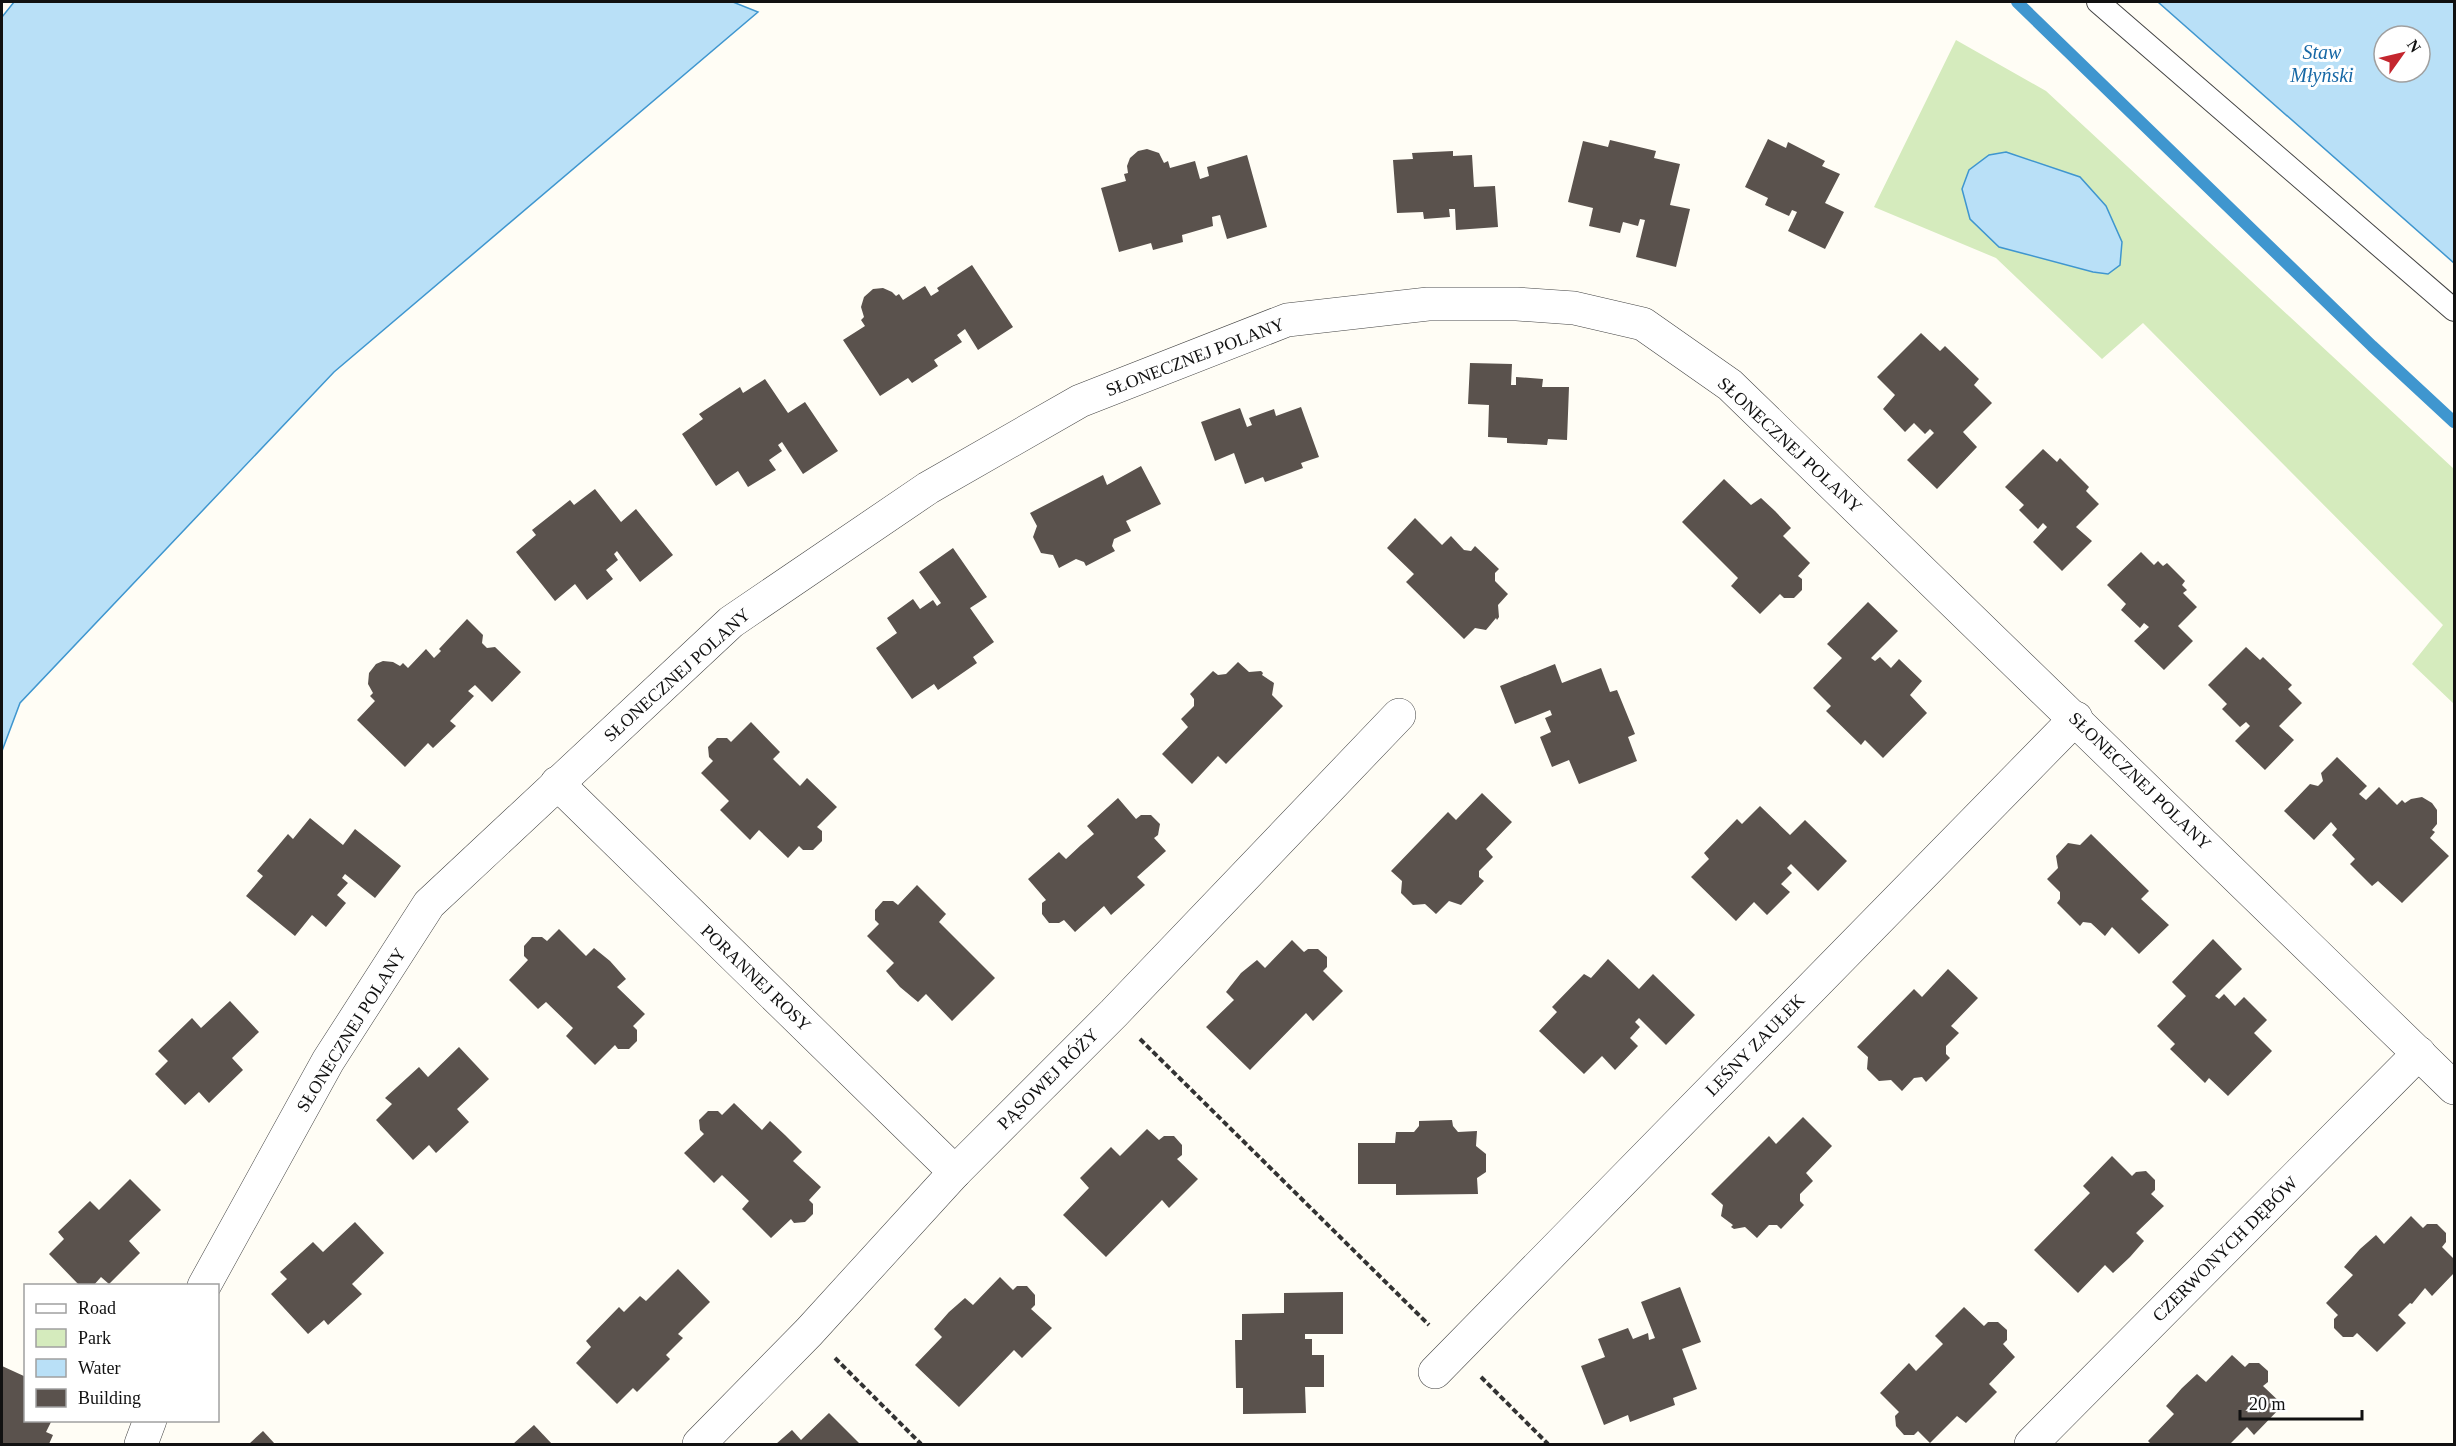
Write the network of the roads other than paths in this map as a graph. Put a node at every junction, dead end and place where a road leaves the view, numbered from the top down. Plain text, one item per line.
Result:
1 (2098, 2) edge
2 (2454, 310) edge
3 (1399, 715) dead end
4 (2076, 718) junction
5 (557, 783) junction
6 (2419, 1053) junction
7 (2454, 1088) edge
8 (955, 1172) junction
9 (205, 1284) edge
10 (1445, 1361) road end
11 (149, 1422) edge
12 (141, 1444) edge
13 (699, 1444) edge
14 (2031, 1444) edge

1 - 2 lane
3 - 8 street, PĄSOWEJ RÓŻY
4 - 5 street, SŁONECZNEJ POLANY
4 - 6 street, SŁONECZNEJ POLANY
4 - 10 street, LEŚNY ZAUŁEK
5 - 8 street, PORANNEJ ROSY
5 - 9 street, SŁONECZNEJ POLANY
6 - 7 street, SŁONECZNEJ POLANY
6 - 14 street, CZERWONYCH DĘBÓW
8 - 13 street, PĄSOWEJ RÓŻY
11 - 12 street

